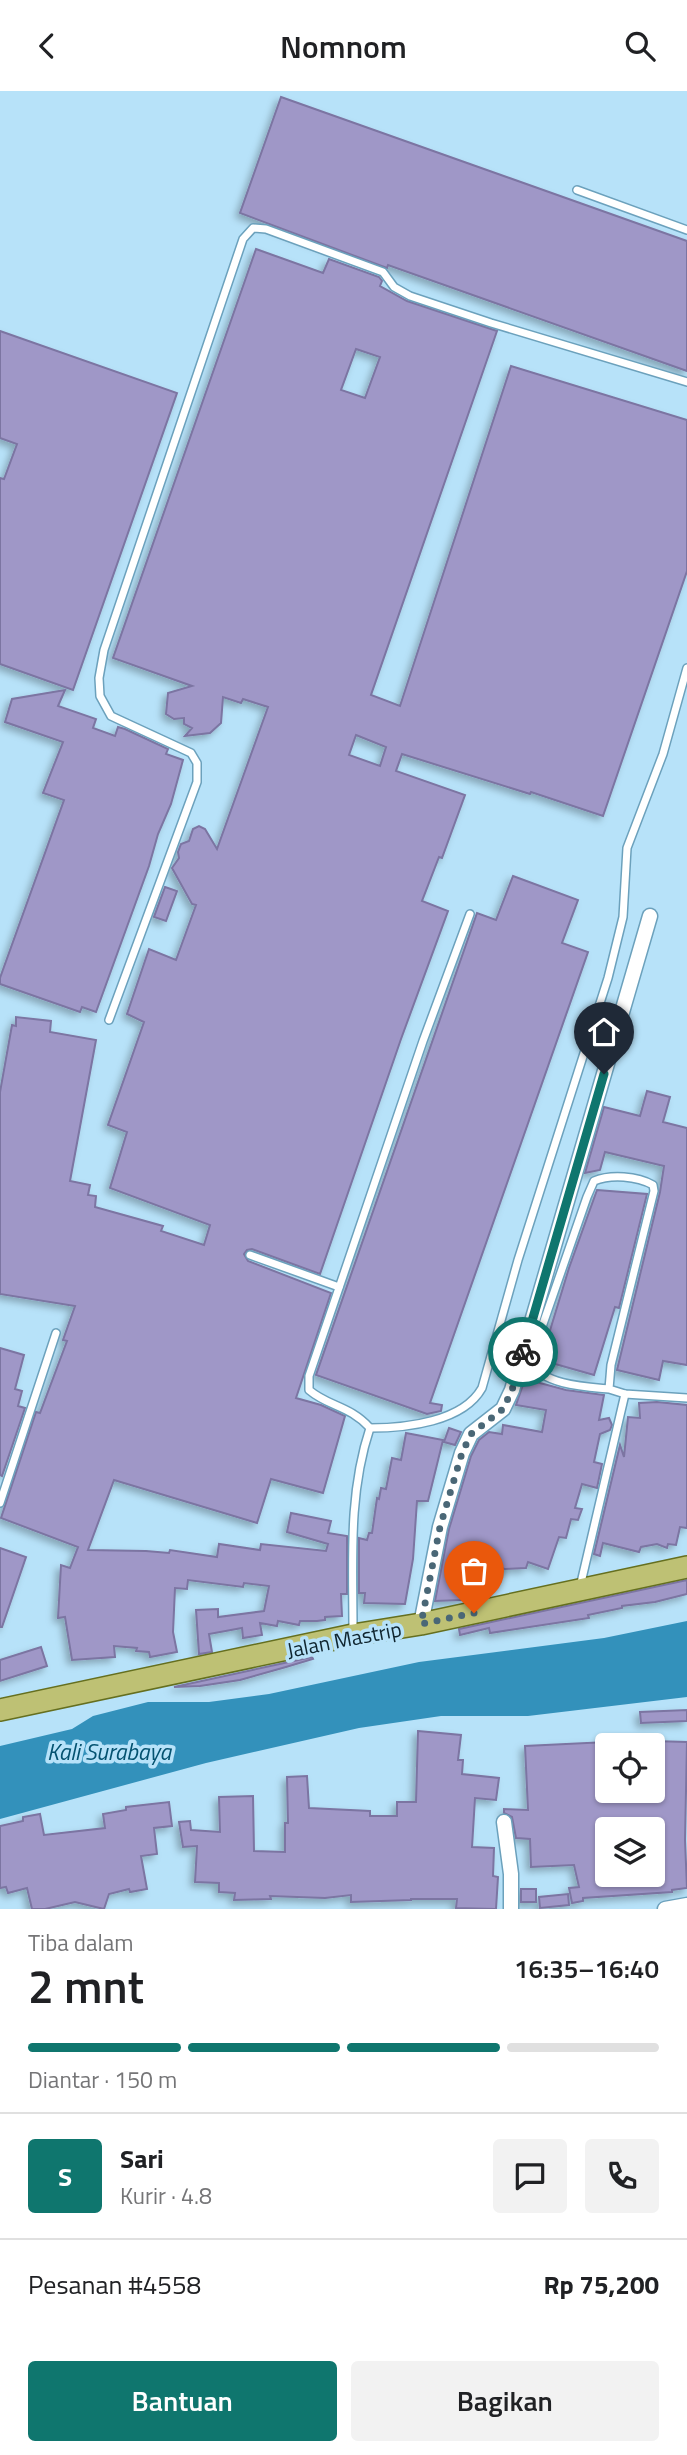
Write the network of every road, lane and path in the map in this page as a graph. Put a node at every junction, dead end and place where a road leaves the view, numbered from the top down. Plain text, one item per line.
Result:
1 (577, 190) dead end
2 (687, 230) edge
3 (687, 382) edge
4 (687, 668) edge
5 (470, 914) dead end
6 (650, 916) dead end
7 (109, 1020) dead end
8 (250, 1255) dead end
9 (339, 1287) junction
10 (56, 1333) dead end
11 (609, 1389) junction
12 (625, 1394) junction
13 (687, 1398) edge
14 (370, 1428) junction
15 (0, 1503) edge
16 (687, 1567) edge
17 (579, 1591) junction
18 (421, 1624) junction
19 (353, 1635) junction
20 (0, 1710) edge
21 (504, 1822) dead end
22 (687, 1905) edge
23 (511, 1909) edge
24 (665, 1909) edge

1 - 2 lane
3 - 7 lane
4 - 14 lane
5 - 9 lane
6 - 18 street
8 - 9 lane
9 - 14 lane
10 - 15 lane
11 - 11 lane
11 - 12 lane
12 - 13 lane
12 - 17 lane
14 - 19 lane
16 - 17 main road, Jalan Mastrip
17 - 18 main road, Jalan Mastrip
18 - 19 main road, Jalan Mastrip
19 - 20 main road, Jalan Mastrip
21 - 23 street
22 - 24 street

